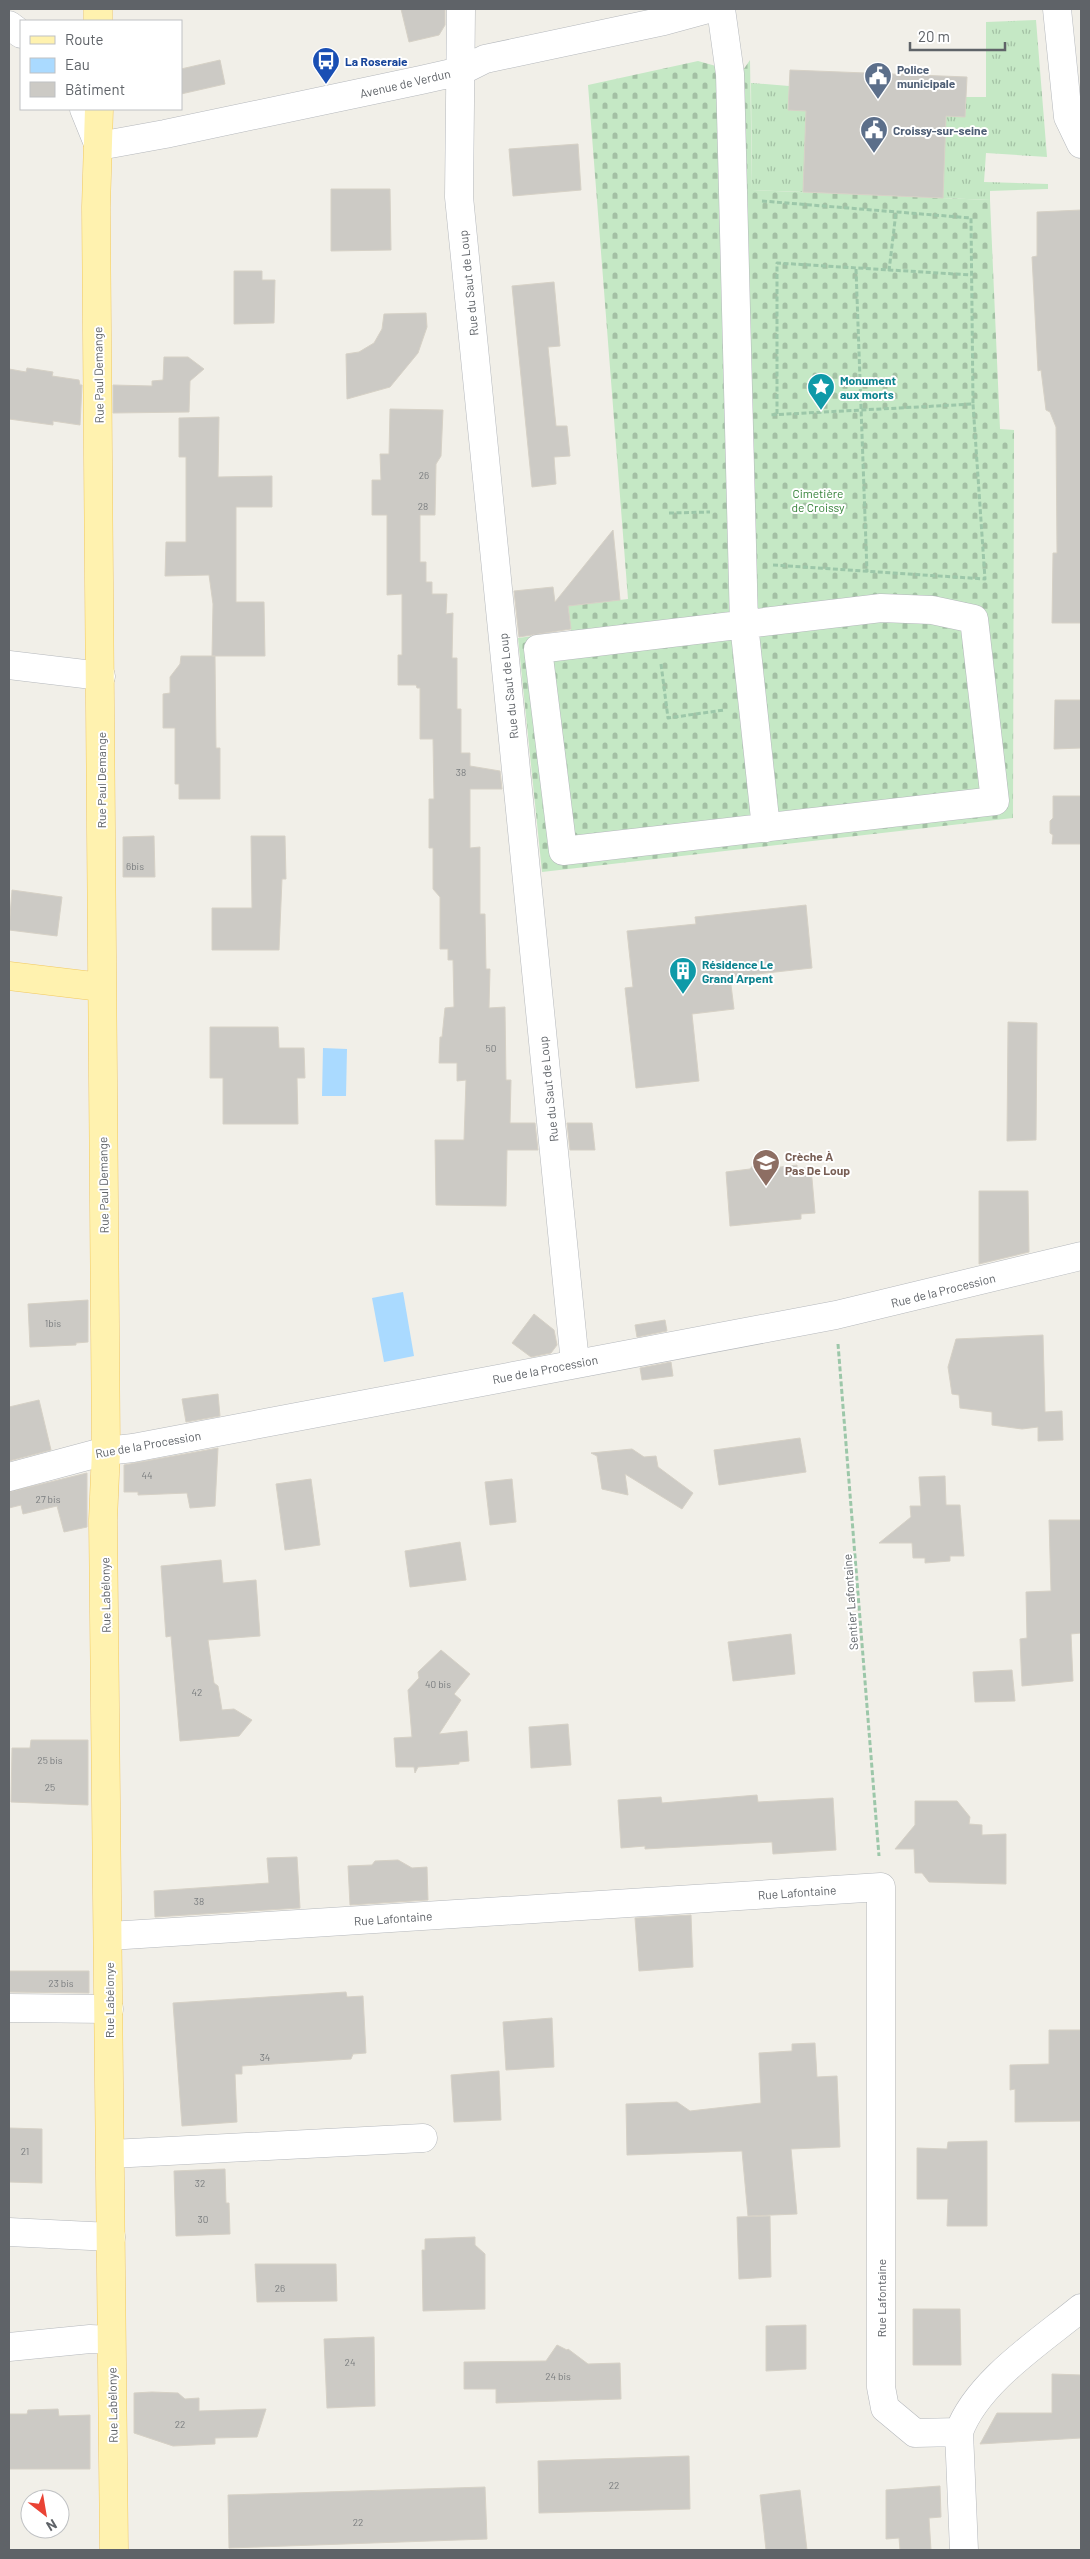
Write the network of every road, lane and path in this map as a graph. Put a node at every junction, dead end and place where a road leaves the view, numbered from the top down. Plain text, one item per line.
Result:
1 (461, 9) edge
2 (708, 9) edge
3 (721, 9) edge
4 (1057, 9) edge
5 (9, 25) edge
6 (20, 33) edge
7 (461, 71) junction
8 (84, 110) edge
9 (99, 110) edge
10 (1081, 144) edge
11 (99, 146) junction
12 (733, 199) junction
13 (896, 212) junction
14 (856, 269) junction
15 (889, 271) junction
16 (972, 275) junction
17 (973, 404) junction
18 (861, 410) junction
19 (777, 414) junction
20 (739, 416) junction
21 (741, 512) junction
22 (668, 513) dead end
23 (742, 563) junction
24 (867, 572) junction
25 (744, 624) junction
26 (657, 634) junction
27 (9, 665) edge
28 (101, 676) junction
29 (752, 706) junction
30 (766, 828) junction
31 (9, 976) edge
32 (101, 987) junction
33 (1081, 1256) edge
34 (836, 1315) junction
35 (575, 1363) junction
36 (106, 1451) junction
37 (9, 1476) edge
38 (881, 1887) junction
39 (110, 1936) junction
40 (9, 2008) edge
41 (109, 2009) junction
42 (423, 2138) dead end
43 (111, 2154) junction
44 (9, 2232) edge
45 (111, 2236) junction
46 (1081, 2308) edge
47 (111, 2340) junction
48 (9, 2346) edge
49 (960, 2432) junction
50 (114, 2550) edge
51 (964, 2550) edge

1 - 7 street, Rue du Saut de Loup
2 - 7 street, Avenue de Verdun
3 - 12 street
4 - 10 street
5 - 6 street
7 - 11 street, Avenue de Verdun
7 - 35 street, Rue du Saut de Loup
8 - 11 street
9 - 11 main road, Rue Paul Demange
11 - 28 main road, Rue Paul Demange
12 - 13 path
12 - 20 street
13 - 15 path
13 - 16 path
14 - 15 path
14 - 18 path
14 - 19 path
15 - 16 path
16 - 17 path
17 - 18 path
17 - 24 path
18 - 19 path
18 - 24 path
19 - 20 path
20 - 21 street
21 - 22 path
21 - 23 street
23 - 24 path
23 - 25 street
25 - 26 street
25 - 29 street
25 - 30 street
26 - 29 path
26 - 30 street
27 - 28 street
28 - 32 main road, Rue Paul Demange
29 - 30 street
31 - 32 main road
32 - 36 main road, Rue Paul Demange
33 - 34 street, Rue de la Procession
34 - 35 street, Rue de la Procession
34 - 38 path, Sentier Lafontaine
35 - 36 street, Rue de la Procession
36 - 37 street, Rue de la Procession
36 - 39 main road, Rue Labélonye
38 - 39 street, Rue Lafontaine
38 - 49 street, Rue Lafontaine
39 - 41 main road, Rue Labélonye
40 - 41 street
41 - 43 main road, Rue Labélonye
42 - 43 street
43 - 45 main road, Rue Labélonye
44 - 45 street
45 - 47 main road, Rue Labélonye
46 - 49 street
47 - 48 street
47 - 50 main road, Rue Labélonye
49 - 51 street

